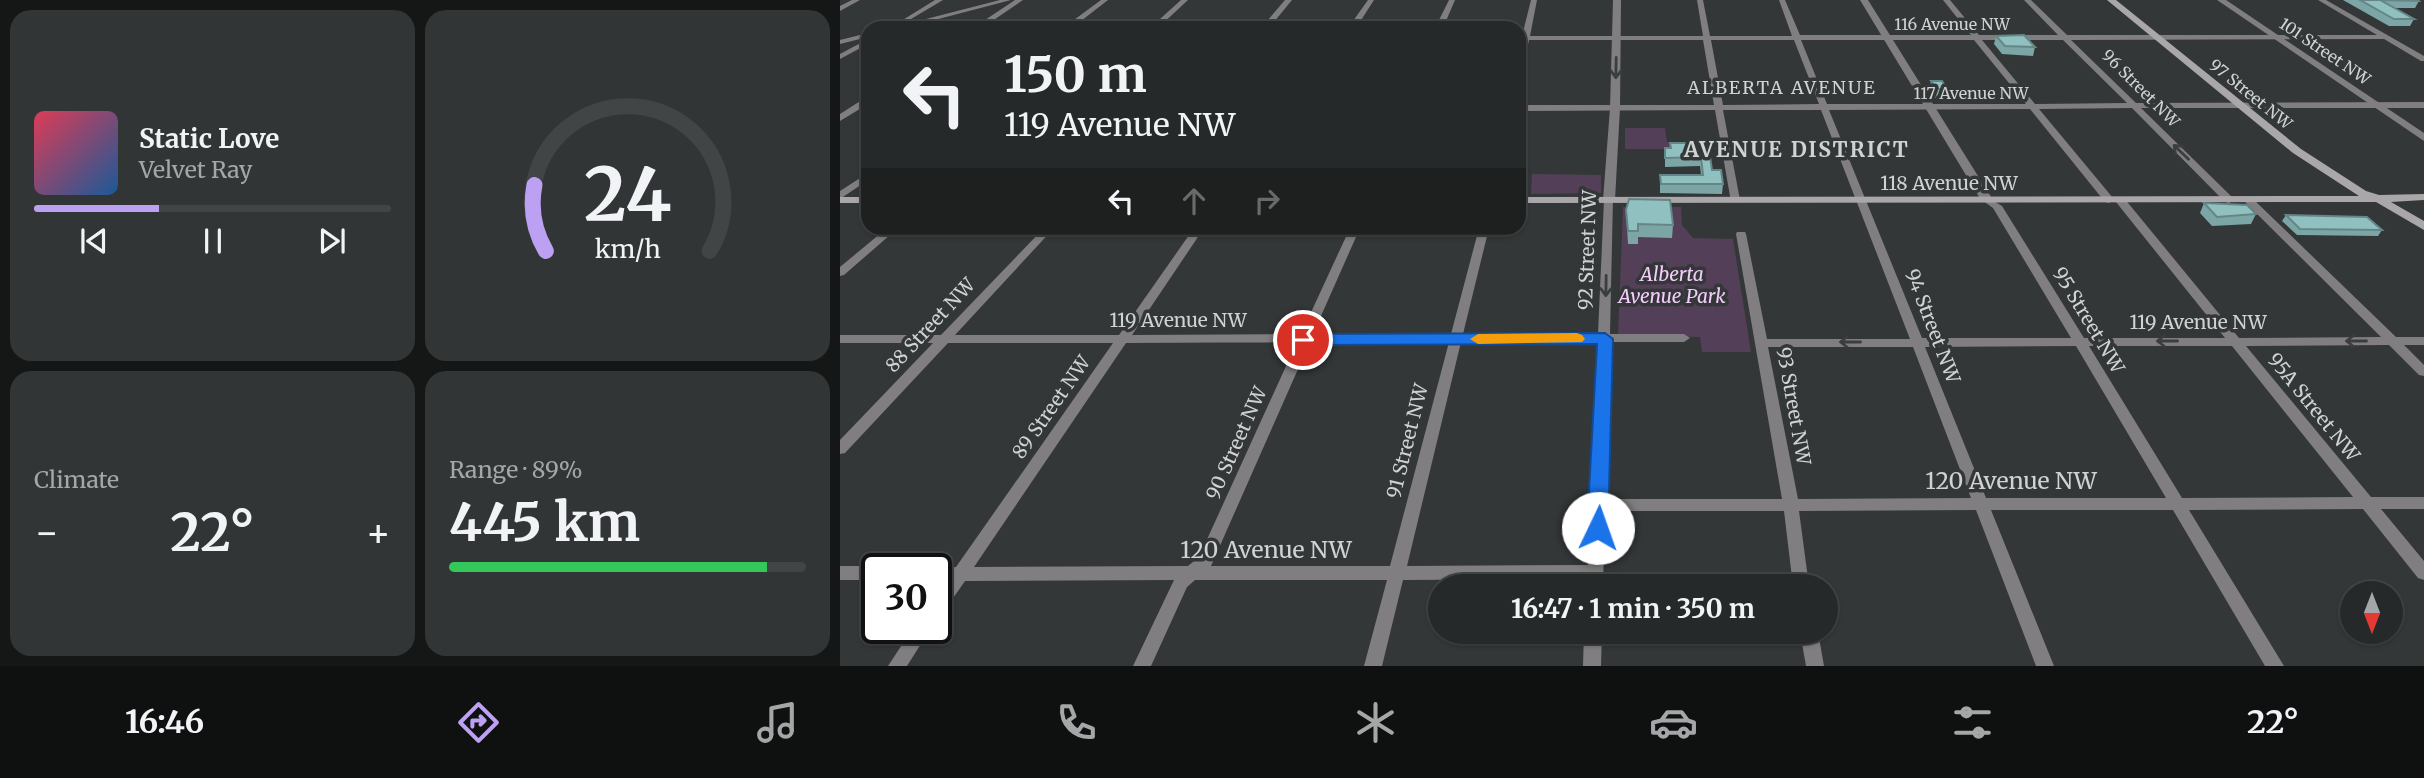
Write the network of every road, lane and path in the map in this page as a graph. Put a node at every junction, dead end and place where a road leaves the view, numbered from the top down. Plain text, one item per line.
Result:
1 (857, 0) edge
2 (940, 0) edge
3 (1008, 0) edge
4 (1020, 0) edge
5 (1105, 0) edge
6 (1185, 0) edge
7 (1289, 0) edge
8 (1371, 0) edge
9 (1451, 0) edge
10 (1534, 0) edge
11 (1617, 0) edge
12 (1700, 0) edge
13 (1782, 0) edge
14 (1864, 0) edge
15 (1946, 0) edge
16 (2027, 0) edge
17 (2111, 0) edge
18 (2121, 0) edge
19 (2221, 0) edge
20 (2321, 0) edge
21 (840, 9) edge
22 (906, 21) edge
23 (922, 21) edge
24 (988, 21) edge
25 (1076, 21) edge
26 (1161, 21) edge
27 (1271, 21) edge
28 (1357, 21) edge
29 (1442, 21) edge
30 (1526, 25) edge
31 (2277, 37) junction
32 (2385, 37) junction
33 (861, 38) edge
34 (1526, 38) edge
35 (1797, 38) junction
36 (1887, 38) junction
37 (1977, 38) junction
38 (2066, 38) junction
39 (2163, 38) junction
40 (1616, 39) junction
41 (1707, 39) junction
42 (840, 40) edge
43 (861, 42) edge
44 (840, 57) edge
45 (2423, 58) edge
46 (861, 105) edge
47 (2377, 105) junction
48 (2424, 105) edge
49 (2134, 106) junction
50 (2241, 106) junction
51 (2254, 106) junction
52 (1719, 107) junction
53 (1824, 107) junction
54 (1928, 107) junction
55 (2033, 107) junction
56 (840, 108) edge
57 (857, 108) junction
58 (861, 108) edge
59 (1526, 108) edge
60 (1615, 108) junction
61 (840, 118) edge
62 (2424, 136) edge
63 (2324, 170) junction
64 (861, 182) edge
65 (840, 198) edge
66 (2379, 199) junction
67 (861, 200) edge
68 (1526, 200) edge
69 (1609, 200) junction
70 (1735, 200) junction
71 (1862, 200) junction
72 (1987, 200) junction
73 (2115, 200) junction
74 (2229, 200) junction
75 (2248, 200) junction
76 (2340, 200) junction
77 (2424, 200) edge
78 (2424, 226) edge
79 (1741, 234) dead end
80 (885, 235) edge
81 (1042, 235) edge
82 (1194, 235) edge
83 (1352, 235) edge
84 (1482, 235) edge
85 (840, 272) edge
86 (1684, 338) dead end
87 (1605, 339) junction
88 (840, 340) edge
89 (942, 340) junction
90 (1122, 340) junction
91 (1303, 340) junction
92 (1454, 340) junction
93 (2079, 341) junction
94 (2235, 341) junction
95 (2424, 341) edge
96 (1918, 342) junction
97 (1761, 343) junction
98 (2394, 343) junction
99 (2424, 372) edge
100 (840, 449) edge
101 (2175, 503) junction
102 (2367, 503) junction
103 (2424, 503) edge
104 (1791, 504) junction
105 (1982, 504) junction
106 (1599, 505) junction
107 (1193, 572) junction
108 (840, 573) edge
109 (861, 573) edge
110 (1395, 573) junction
111 (2424, 573) edge
112 (952, 574) edge
113 (961, 574) junction
114 (1428, 574) edge
115 (1595, 574) edge
116 (1800, 574) edge
117 (952, 587) edge
118 (912, 644) edge
119 (1592, 644) edge
120 (1812, 644) edge
121 (897, 666) edge
122 (1142, 666) edge
123 (1373, 666) edge
124 (1591, 666) edge
125 (1815, 666) edge
126 (2045, 666) edge
127 (2275, 666) edge

1 - 21 street
2 - 22 street
3 - 23 street
4 - 24 street
5 - 25 street
6 - 26 street
7 - 27 street
8 - 28 street
9 - 29 street
10 - 30 street
11 - 40 street, 92 Street NW
12 - 41 street
13 - 35 street, 94 Street NW
14 - 36 street, 95 Street NW
15 - 37 street, 95A Street NW
16 - 38 street, 96 Street NW
17 - 39 main road, 97 Street NW
18 - 39 main road, 97 Street NW
19 - 31 street, 101 Street NW
20 - 32 street
31 - 32 street, 116 Avenue NW
31 - 39 street, 116 Avenue NW
31 - 47 street, 101 Street NW
32 - 45 street
33 - 42 street
34 - 40 street, 116 Avenue NW
35 - 36 street, 116 Avenue NW
35 - 41 street, 116 Avenue NW
35 - 53 street, 94 Street NW
36 - 37 street, 116 Avenue NW
36 - 54 street, 95 Street NW
37 - 38 street, 116 Avenue NW
37 - 55 street, 95A Street NW
38 - 39 street, 116 Avenue NW
38 - 49 street, 96 Street NW
39 - 50 main road, 97 Street NW
39 - 51 main road, 97 Street NW
40 - 41 street, 116 Avenue NW
40 -> 60 street, 92 Street NW
41 - 52 street
43 - 44 street
46 - 57 street
47 - 48 street, 117 Avenue NW
47 - 51 street, 117 Avenue NW
47 - 62 street, 101 Street NW
49 - 50 street, 117 Avenue NW
49 - 55 street, 117 Avenue NW
74 -> 49 street, 96 Street NW
50 - 51 street, 117 Avenue NW
50 - 63 main road, 97 Street NW
51 - 66 main road, 97 Street NW
52 - 53 street, 117 Avenue NW
52 - 60 street, 117 Avenue NW
52 - 70 street
53 - 54 street, 117 Avenue NW
53 - 71 street, 94 Street NW
54 - 55 street, 117 Avenue NW
54 - 72 street, 95 Street NW
55 - 73 street, 95A Street NW
56 - 57 street
57 - 58 street
57 - 61 street
59 - 60 street, 117 Avenue NW
60 - 69 street, 92 Street NW
63 - 66 main road, 97 Street NW
63 - 76 main road
64 - 65 street
65 - 67 main road
66 - 76 main road, 118 Avenue NW
66 - 77 main road, 118 Avenue NW
66 - 78 main road, 97 Street NW
68 - 69 main road, 118 Avenue NW
69 - 70 main road, 118 Avenue NW
69 -> 87 street, 92 Street NW
70 - 71 main road, 118 Avenue NW
71 - 72 main road, 118 Avenue NW
71 - 96 street, 94 Street NW
72 - 73 main road, 118 Avenue NW
72 - 93 street, 95 Street NW
73 - 74 main road, 118 Avenue NW
73 - 94 street, 95A Street NW
74 - 75 main road, 118 Avenue NW
75 - 76 main road, 118 Avenue NW
75 - 98 street
79 - 97 street, 93 Street NW
80 - 85 street
81 - 89 street, 88 Street NW
82 - 90 street, 89 Street NW
83 - 91 street, 90 Street NW
84 - 92 street, 91 Street NW
86 - 87 street, 119 Avenue NW
87 - 92 street, 119 Avenue NW
87 - 106 street, 92 Street NW
88 - 89 street, 119 Avenue NW
89 - 90 street, 119 Avenue NW
89 - 100 street, 88 Street NW
90 - 91 street, 119 Avenue NW
90 - 113 street, 89 Street NW
91 - 92 street, 119 Avenue NW
91 - 107 street, 90 Street NW
92 - 110 street, 91 Street NW
94 -> 93 street, 119 Avenue NW
93 - 96 street, 119 Avenue NW
93 - 101 street, 95 Street NW
98 -> 94 street, 119 Avenue NW
94 - 102 street, 95A Street NW
95 - 98 street, 119 Avenue NW
96 -> 97 street, 119 Avenue NW
96 - 105 street, 94 Street NW
97 - 104 street, 93 Street NW
98 - 99 street
101 - 102 street, 120 Avenue NW
101 - 105 street, 120 Avenue NW
101 - 127 street, 95 Street NW
102 - 103 street, 120 Avenue NW
102 - 111 street, 95A Street NW
104 - 105 street, 120 Avenue NW
104 - 106 street, 120 Avenue NW
104 - 116 street, 93 Street NW
105 - 126 street, 94 Street NW
106 - 115 street, 92 Street NW
107 - 110 street, 120 Avenue NW
107 - 113 street, 120 Avenue NW
107 - 122 street, 90 Street NW
108 - 109 street
110 - 114 street, 120 Avenue NW
110 - 123 street, 91 Street NW
112 - 113 street, 120 Avenue NW
113 - 117 street, 89 Street NW
118 - 121 street
119 - 124 street
120 - 125 street

